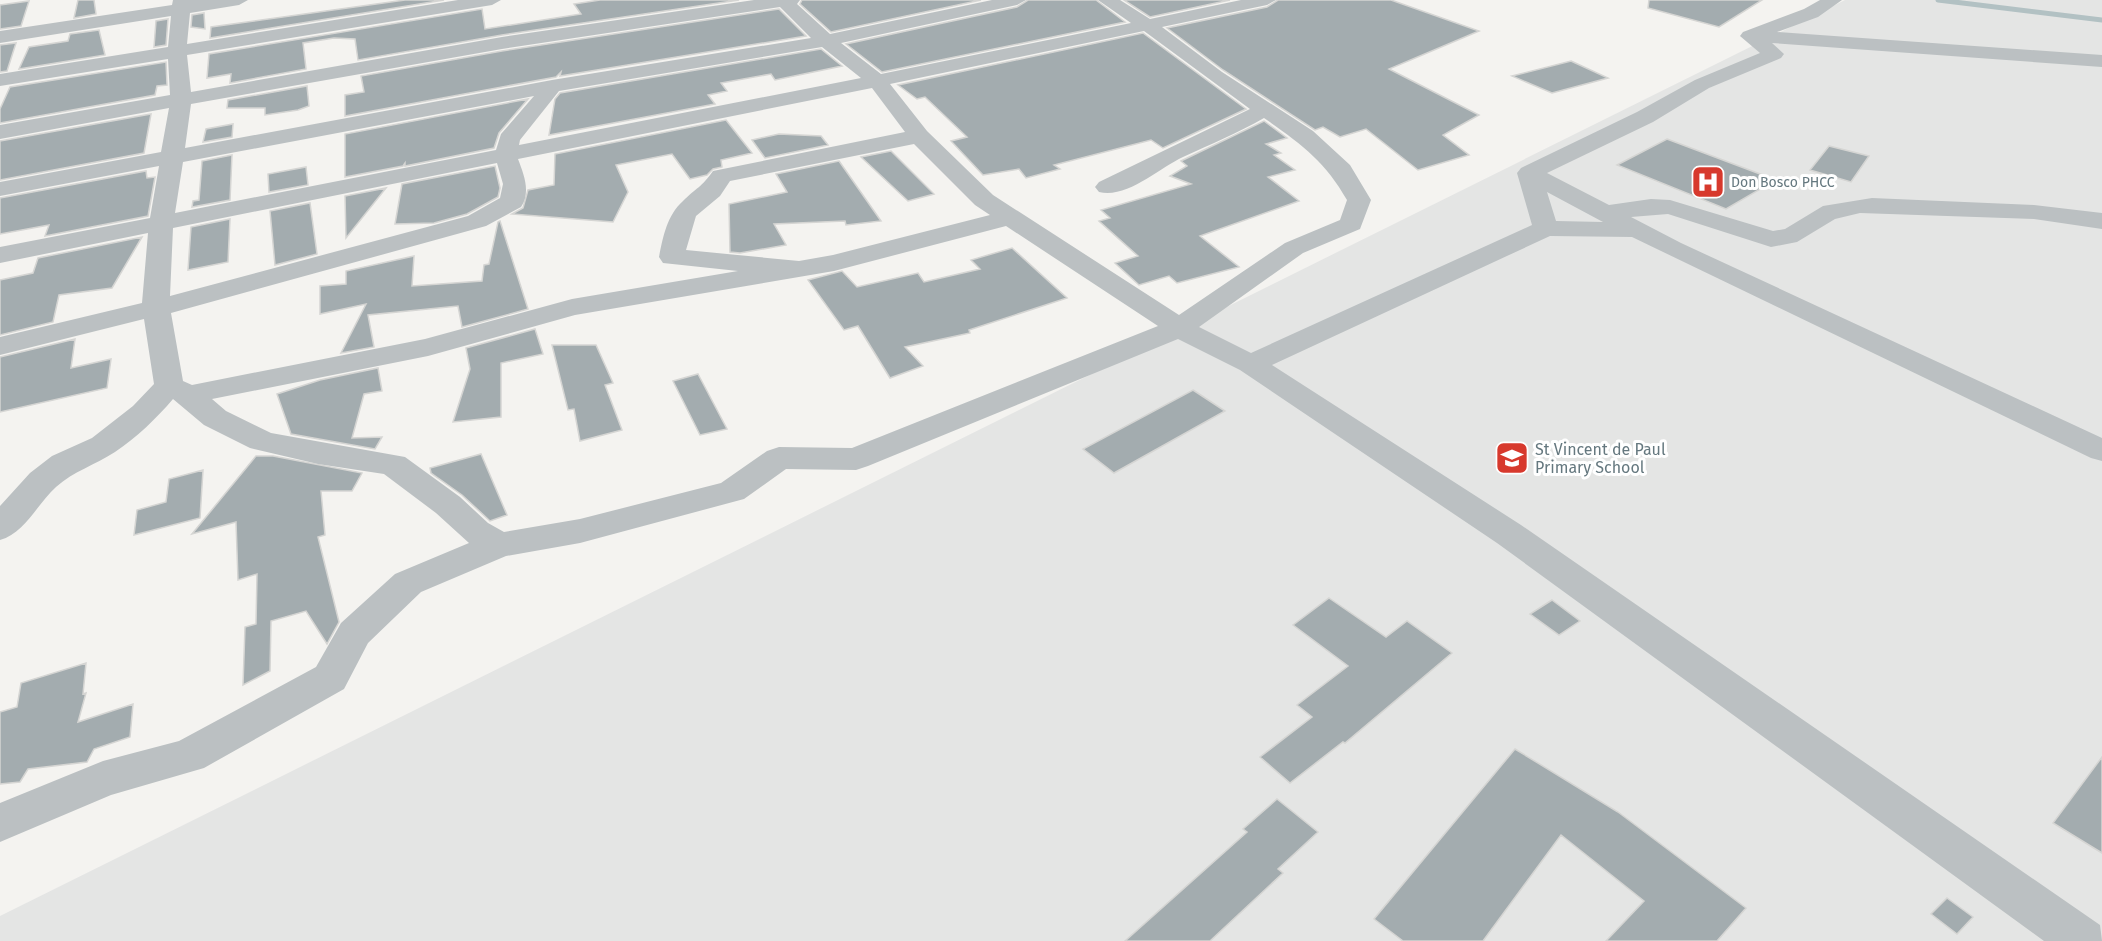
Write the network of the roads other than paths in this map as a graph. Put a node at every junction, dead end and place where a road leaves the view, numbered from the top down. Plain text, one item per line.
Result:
1 (239, 0) edge
2 (487, 0) edge
3 (492, 0) edge
4 (786, 0) edge
5 (1017, 0) edge
6 (1107, 0) edge
7 (1267, 0) edge
8 (1833, 0) edge
9 (182, 4) edge
10 (1146, 24) junction
11 (1750, 36) junction
12 (0, 37) edge
13 (825, 41) junction
14 (502, 43) junction
15 (177, 50) junction
16 (2102, 61) edge
17 (516, 75) junction
18 (0, 80) edge
19 (877, 81) junction
20 (552, 86) junction
21 (181, 101) junction
22 (1265, 109) junction
23 (0, 132) edge
24 (919, 136) junction
25 (171, 155) junction
26 (1529, 172) junction
27 (1107, 187) dead end
28 (0, 189) edge
29 (1606, 213) junction
30 (1011, 217) junction
31 (2102, 221) edge
32 (161, 225) junction
33 (1546, 228) junction
34 (1639, 230) junction
35 (0, 255) edge
36 (672, 257) junction
37 (799, 269) junction
38 (625, 297) junction
39 (156, 308) junction
40 (1179, 328) junction
41 (0, 346) edge
42 (1250, 364) junction
43 (179, 390) junction
44 (2102, 451) edge
45 (0, 528) edge
46 (500, 545) junction
47 (0, 823) edge
48 (2083, 941) edge

1 - 9 street
2 - 3 street
2 - 14 street
2 - 15 street
4 - 13 street
4 - 14 street
5 - 13 street
6 - 10 street
7 - 10 street
8 - 11 street
9 - 12 street
9 - 15 street
10 - 19 street
10 - 22 street
11 - 16 street
11 - 26 street
13 - 19 street
13 - 20 street
14 - 17 street
14 - 21 street
15 - 18 street
15 - 21 street
17 - 20 street
17 - 25 street
19 - 24 street
19 - 32 street
20 - 39 street
21 - 23 street
21 - 25 street
22 - 27 street
22 - 40 street
24 - 30 street
24 - 36 street
25 - 28 street
25 - 32 street
26 - 29 street
26 - 33 street
29 - 31 street
29 - 34 street
30 - 37 street
30 - 40 street
32 - 35 street
32 - 39 street
33 - 34 street
33 - 42 street
34 - 44 street
36 - 37 street
36 - 38 street
37 - 38 street
38 - 43 street
39 - 41 street
39 - 43 street
40 - 42 street
40 - 46 street
42 - 48 street
43 - 45 street
43 - 46 street
46 - 47 street

